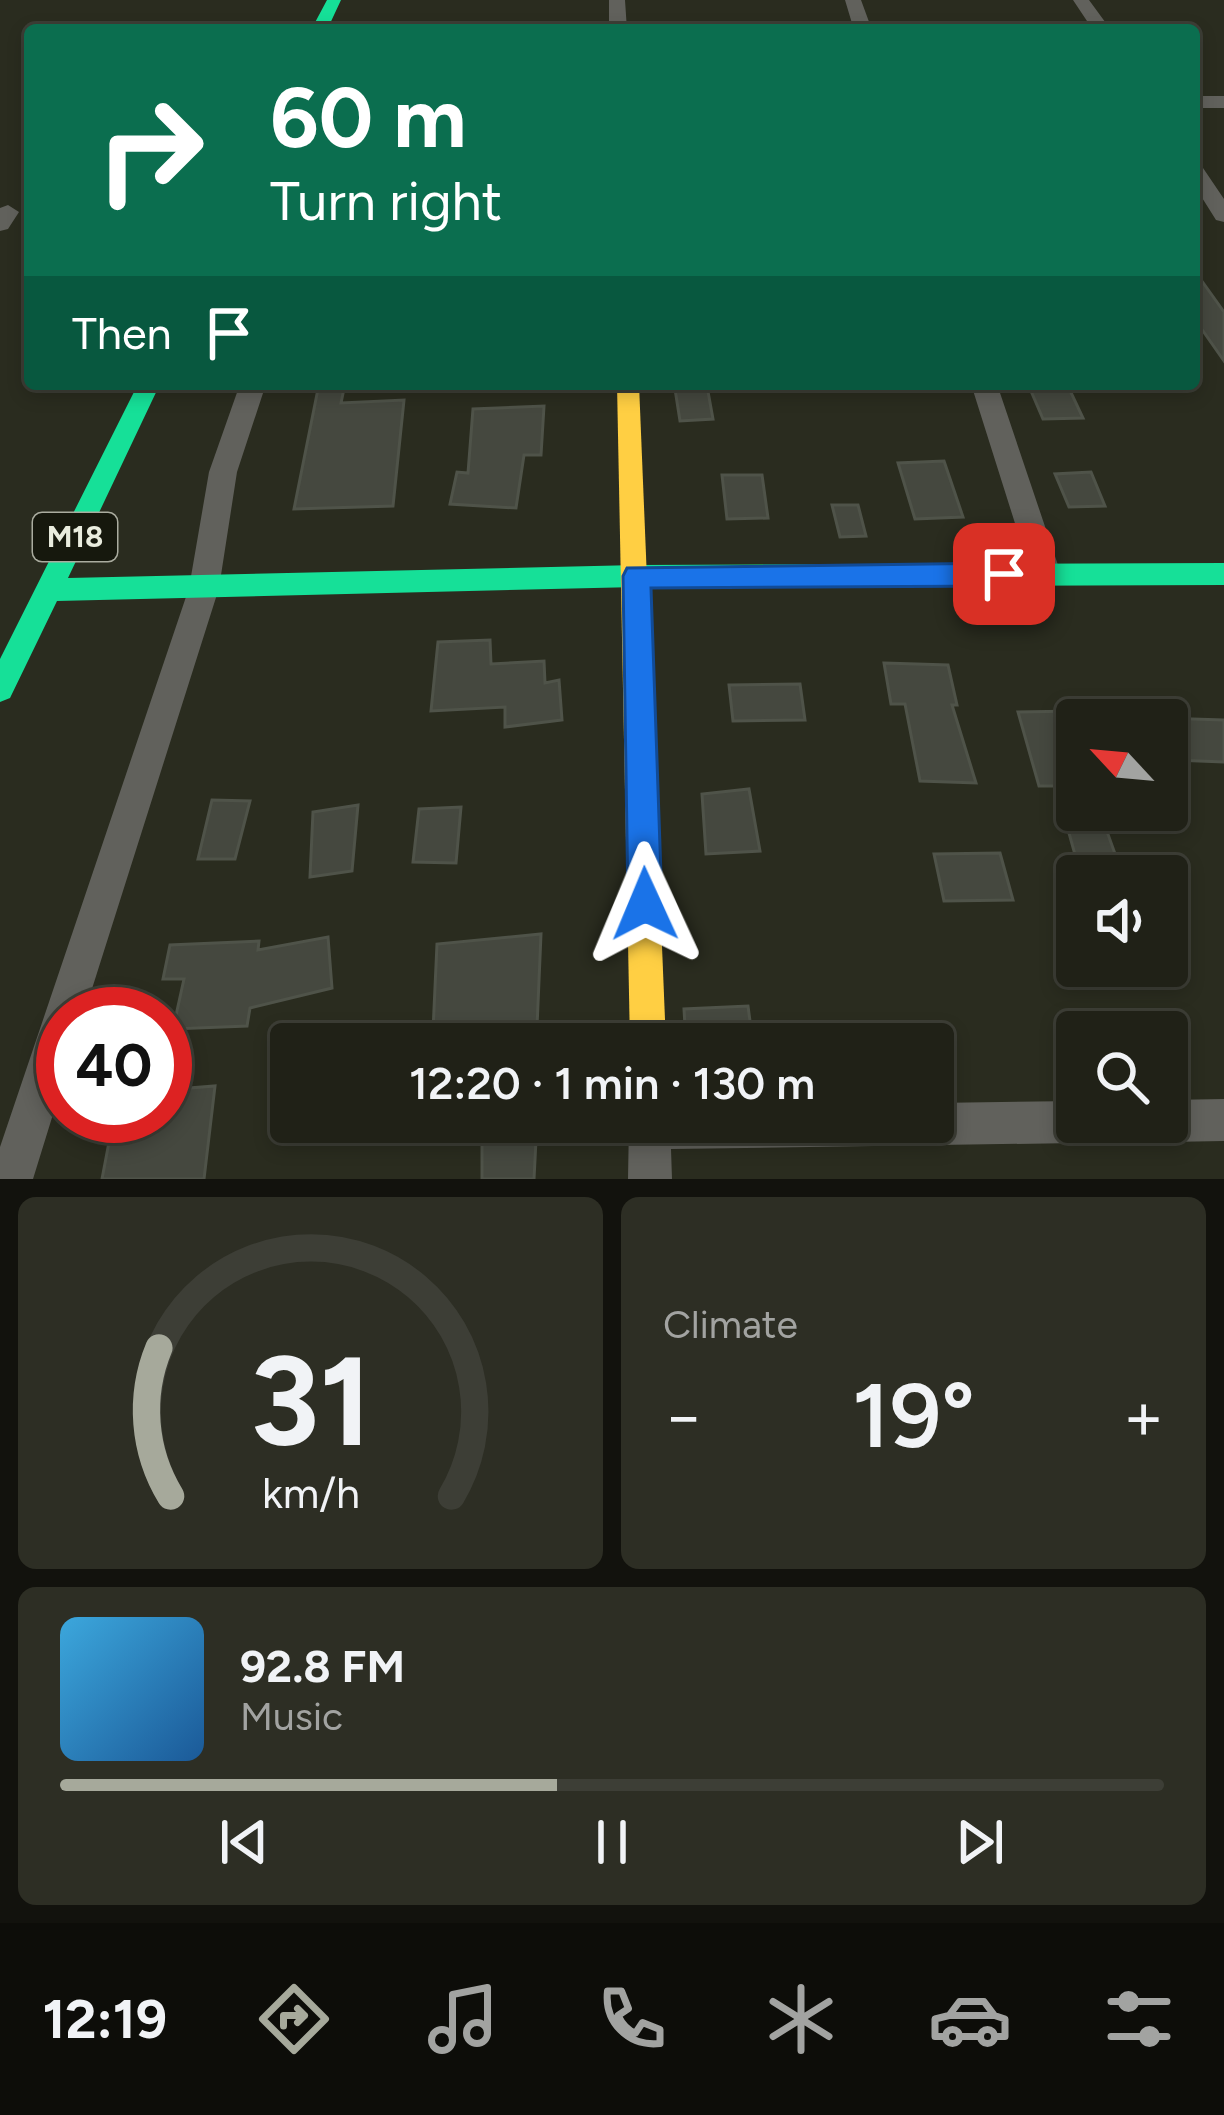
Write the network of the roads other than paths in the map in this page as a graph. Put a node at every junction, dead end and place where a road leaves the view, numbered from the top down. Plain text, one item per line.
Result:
1 (1200, 179) edge
2 (1224, 215) edge
3 (146, 390) edge
4 (251, 390) edge
5 (628, 390) edge
6 (986, 390) edge
7 (1046, 574) junction
8 (1224, 574) edge
9 (637, 576) junction
10 (204, 588) junction
11 (49, 590) junction
12 (3, 676) edge
13 (73, 987) edge
14 (648, 1023) edge
15 (36, 1101) edge
16 (1224, 1120) edge
17 (1188, 1121) edge
18 (1056, 1122) edge
19 (954, 1123) edge
20 (650, 1143) edge
21 (10, 1179) edge
22 (650, 1179) edge

1 - 2 street
3 - 11 street, M18
4 - 10 street
5 - 9 street
6 - 7 street
7 - 8 street
7 - 9 street
9 - 10 street
9 - 14 street
10 - 11 street
10 - 13 street
11 - 12 street, M18
15 - 21 street
16 - 17 street
18 - 19 street
20 - 22 street

